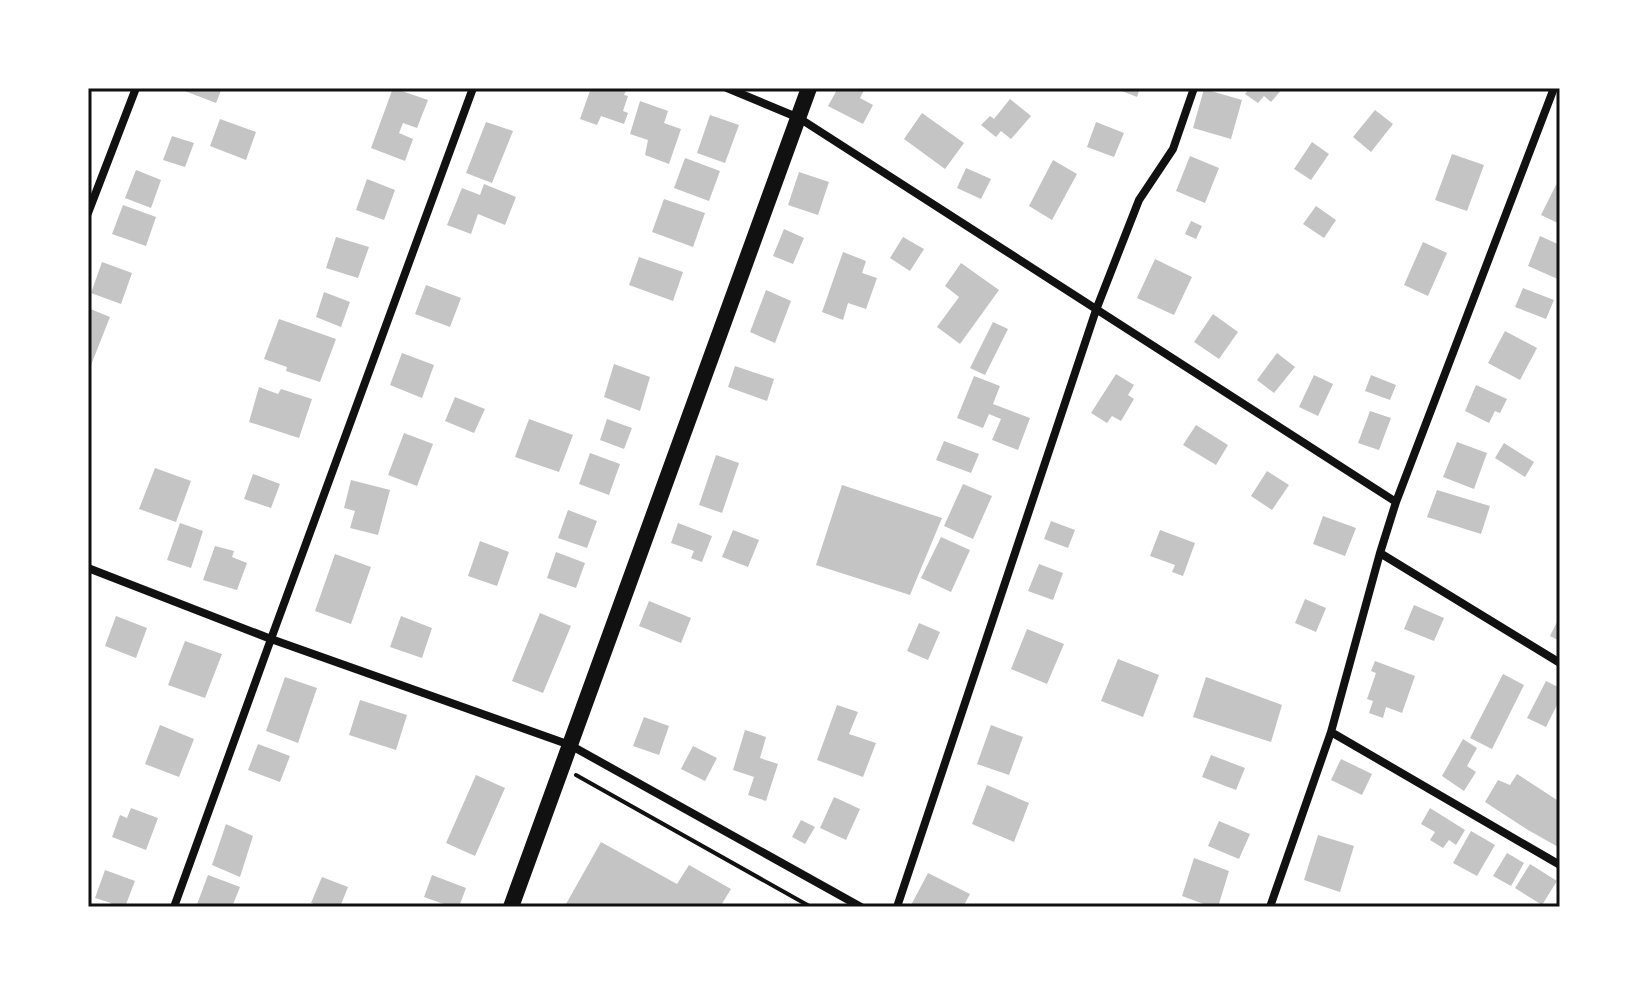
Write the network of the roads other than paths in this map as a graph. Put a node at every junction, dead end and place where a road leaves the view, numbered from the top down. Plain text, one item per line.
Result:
1 (136, 88) edge
2 (473, 88) edge
3 (727, 88) edge
4 (809, 88) edge
5 (1194, 88) edge
6 (1554, 88) edge
7 (799, 118) junction
8 (88, 213) edge
9 (1096, 310) junction
10 (1396, 502) junction
11 (1380, 553) junction
12 (88, 568) edge
13 (271, 639) junction
14 (1560, 663) edge
15 (1331, 732) junction
16 (570, 745) junction
17 (1560, 865) edge
18 (174, 907) edge
19 (511, 907) edge
20 (861, 907) edge
21 (897, 907) edge
22 (1270, 907) edge

1 - 8 street
2 - 13 street
3 - 7 street
4 - 7 main road
5 - 9 street
6 - 10 street
7 - 9 street
7 - 16 main road
9 - 10 street
9 - 21 street
10 - 11 street
11 - 14 street
11 - 15 street
12 - 13 street
13 - 16 street
13 - 18 street
15 - 17 street
15 - 22 street
16 - 19 main road
16 - 20 street

